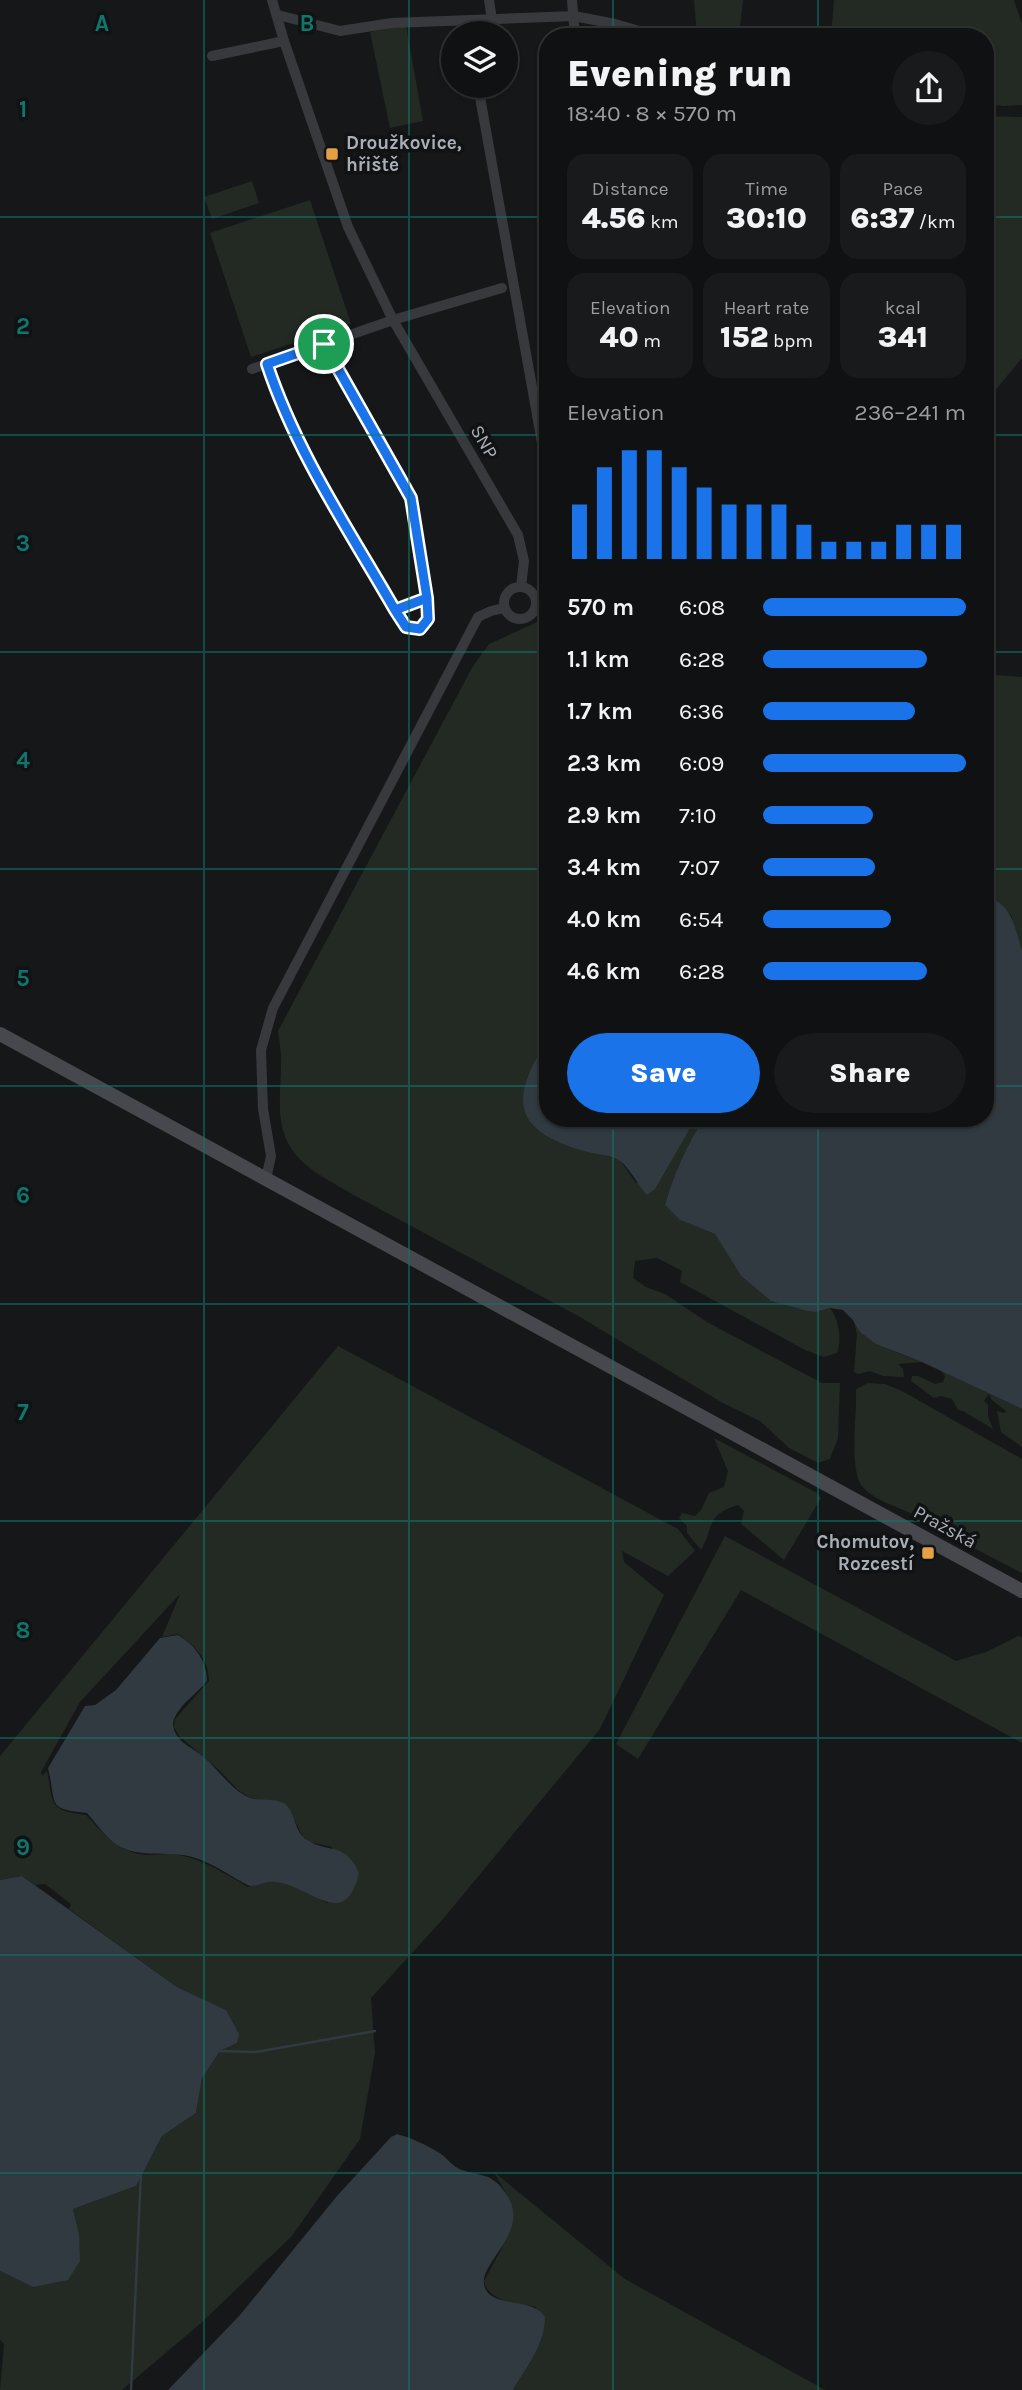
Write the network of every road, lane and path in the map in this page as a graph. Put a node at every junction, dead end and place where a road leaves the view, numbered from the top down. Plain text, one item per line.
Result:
1 (272, 0) edge
2 (489, 0) edge
3 (572, 0) edge
4 (278, 15) junction
5 (574, 16) junction
6 (492, 20) junction
7 (467, 21) edge
8 (441, 22) edge
9 (575, 28) edge
10 (629, 28) edge
11 (284, 41) junction
12 (212, 56) dead end
13 (480, 98) edge
14 (502, 288) dead end
15 (393, 320) junction
16 (324, 344) junction
17 (267, 364) junction
18 (252, 369) dead end
19 (539, 426) edge
20 (521, 587) junction
21 (427, 598) junction
22 (536, 607) junction
23 (539, 607) edge
24 (504, 608) junction
25 (395, 610) junction
26 (0, 1034) edge
27 (266, 1179) junction
28 (1022, 1591) edge

1 - 4 street, SNP
2 - 6 street
3 - 5 street
4 - 8 street
4 - 11 street, SNP
5 - 6 street
5 - 9 street
5 - 10 street
6 - 7 street
11 - 12 street
11 - 15 street, SNP
13 - 19 street
14 - 15 street
15 - 16 street
15 - 20 street, SNP
16 - 17 street
16 - 21 street
17 - 18 street
17 - 25 street
20 - 22 street
20 - 24 street
21 - 25 street
21 - 25 street
22 - 23 street
22 - 24 street
24 - 27 street
26 - 27 main road, Pražská
27 - 28 main road, Pražská

